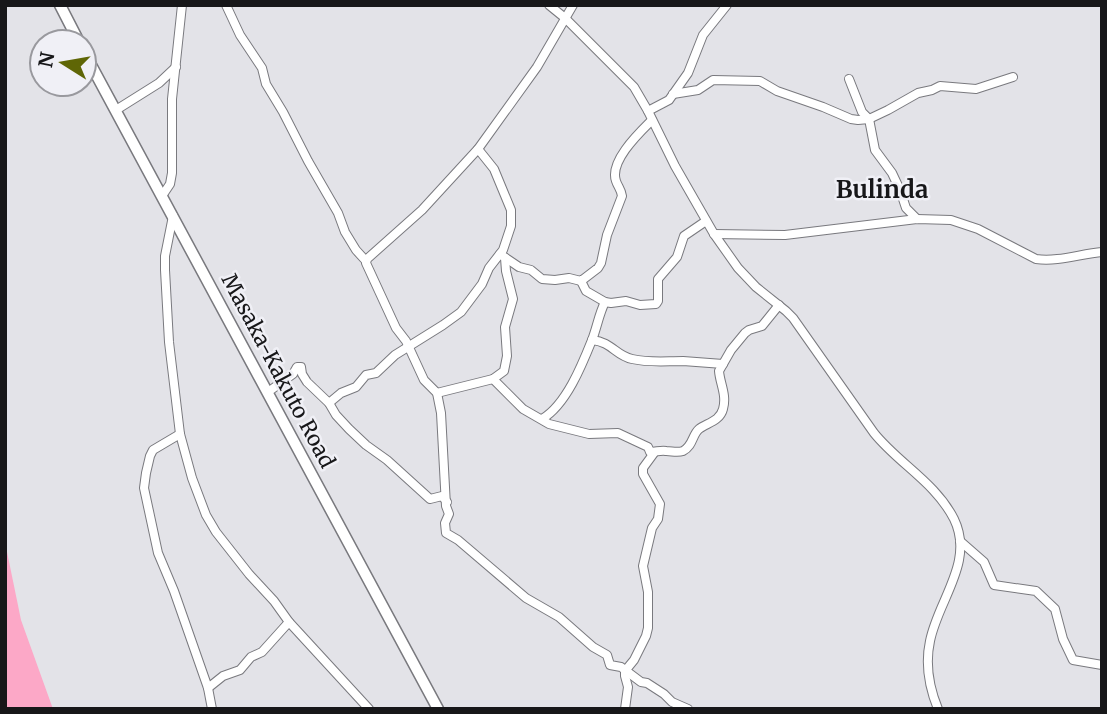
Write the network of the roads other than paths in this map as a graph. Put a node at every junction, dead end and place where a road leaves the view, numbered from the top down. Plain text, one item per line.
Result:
1 (60, 5) edge
2 (182, 5) edge
3 (226, 5) edge
4 (550, 5) edge
5 (573, 5) edge
6 (727, 5) edge
7 (565, 18) junction
8 (72, 28) edge
9 (176, 67) junction
10 (98, 77) edge
11 (1013, 77) dead end
12 (849, 79) dead end
13 (673, 94) junction
14 (116, 110) junction
15 (648, 111) junction
16 (869, 119) junction
17 (652, 120) junction
18 (478, 149) junction
19 (162, 196) junction
20 (173, 216) junction
21 (917, 219) junction
22 (706, 221) junction
23 (714, 234) junction
24 (1102, 253) edge
25 (503, 256) junction
26 (366, 261) junction
27 (581, 281) junction
28 (605, 302) junction
29 (779, 305) junction
30 (592, 340) junction
31 (408, 347) junction
32 (723, 364) junction
33 (493, 379) junction
34 (268, 393) junction
35 (437, 393) junction
36 (329, 403) junction
37 (542, 419) junction
38 (180, 434) junction
39 (654, 453) junction
40 (447, 502) junction
41 (960, 541) junction
42 (289, 622) junction
43 (1102, 665) edge
44 (625, 671) junction
45 (208, 688) junction
46 (212, 709) edge
47 (369, 709) edge
48 (438, 709) edge
49 (625, 709) edge
50 (688, 709) edge
51 (938, 709) edge

1 - 8 highway
2 - 9 street
3 - 26 street
4 - 7 street
5 - 7 street
6 - 13 street
7 - 15 street
7 - 18 street
9 - 14 street
9 - 19 street
10 - 14 highway, Masaka-Kakuto Road
11 - 16 street
12 - 16 street
13 - 15 street
13 - 16 street
14 - 19 highway, Masaka-Kakuto Road
15 - 17 street
16 - 21 street
17 - 22 street
17 - 27 street
18 - 25 street
18 - 26 street
19 - 20 highway, Masaka-Kakuto Road
20 - 34 highway, Masaka-Kakuto Road
20 - 38 street
21 - 23 street
21 - 24 street
22 - 23 street
22 - 28 street
23 - 29 street
25 - 27 street
25 - 31 street
25 - 33 street
26 - 31 street
27 - 28 street
28 - 30 street
29 - 32 street
29 - 41 street
30 - 32 street
30 - 37 street
31 - 35 street
31 - 36 street
32 - 39 street
33 - 35 street
33 - 37 street
34 - 36 street
34 - 48 highway, Masaka-Kakuto Road
35 - 40 street
36 - 40 street
37 - 39 street
38 - 42 street
38 - 45 street
39 - 44 street
40 - 44 street
41 - 43 street
41 - 51 street
42 - 45 street
42 - 47 street
44 - 49 street
44 - 50 street
45 - 46 street

